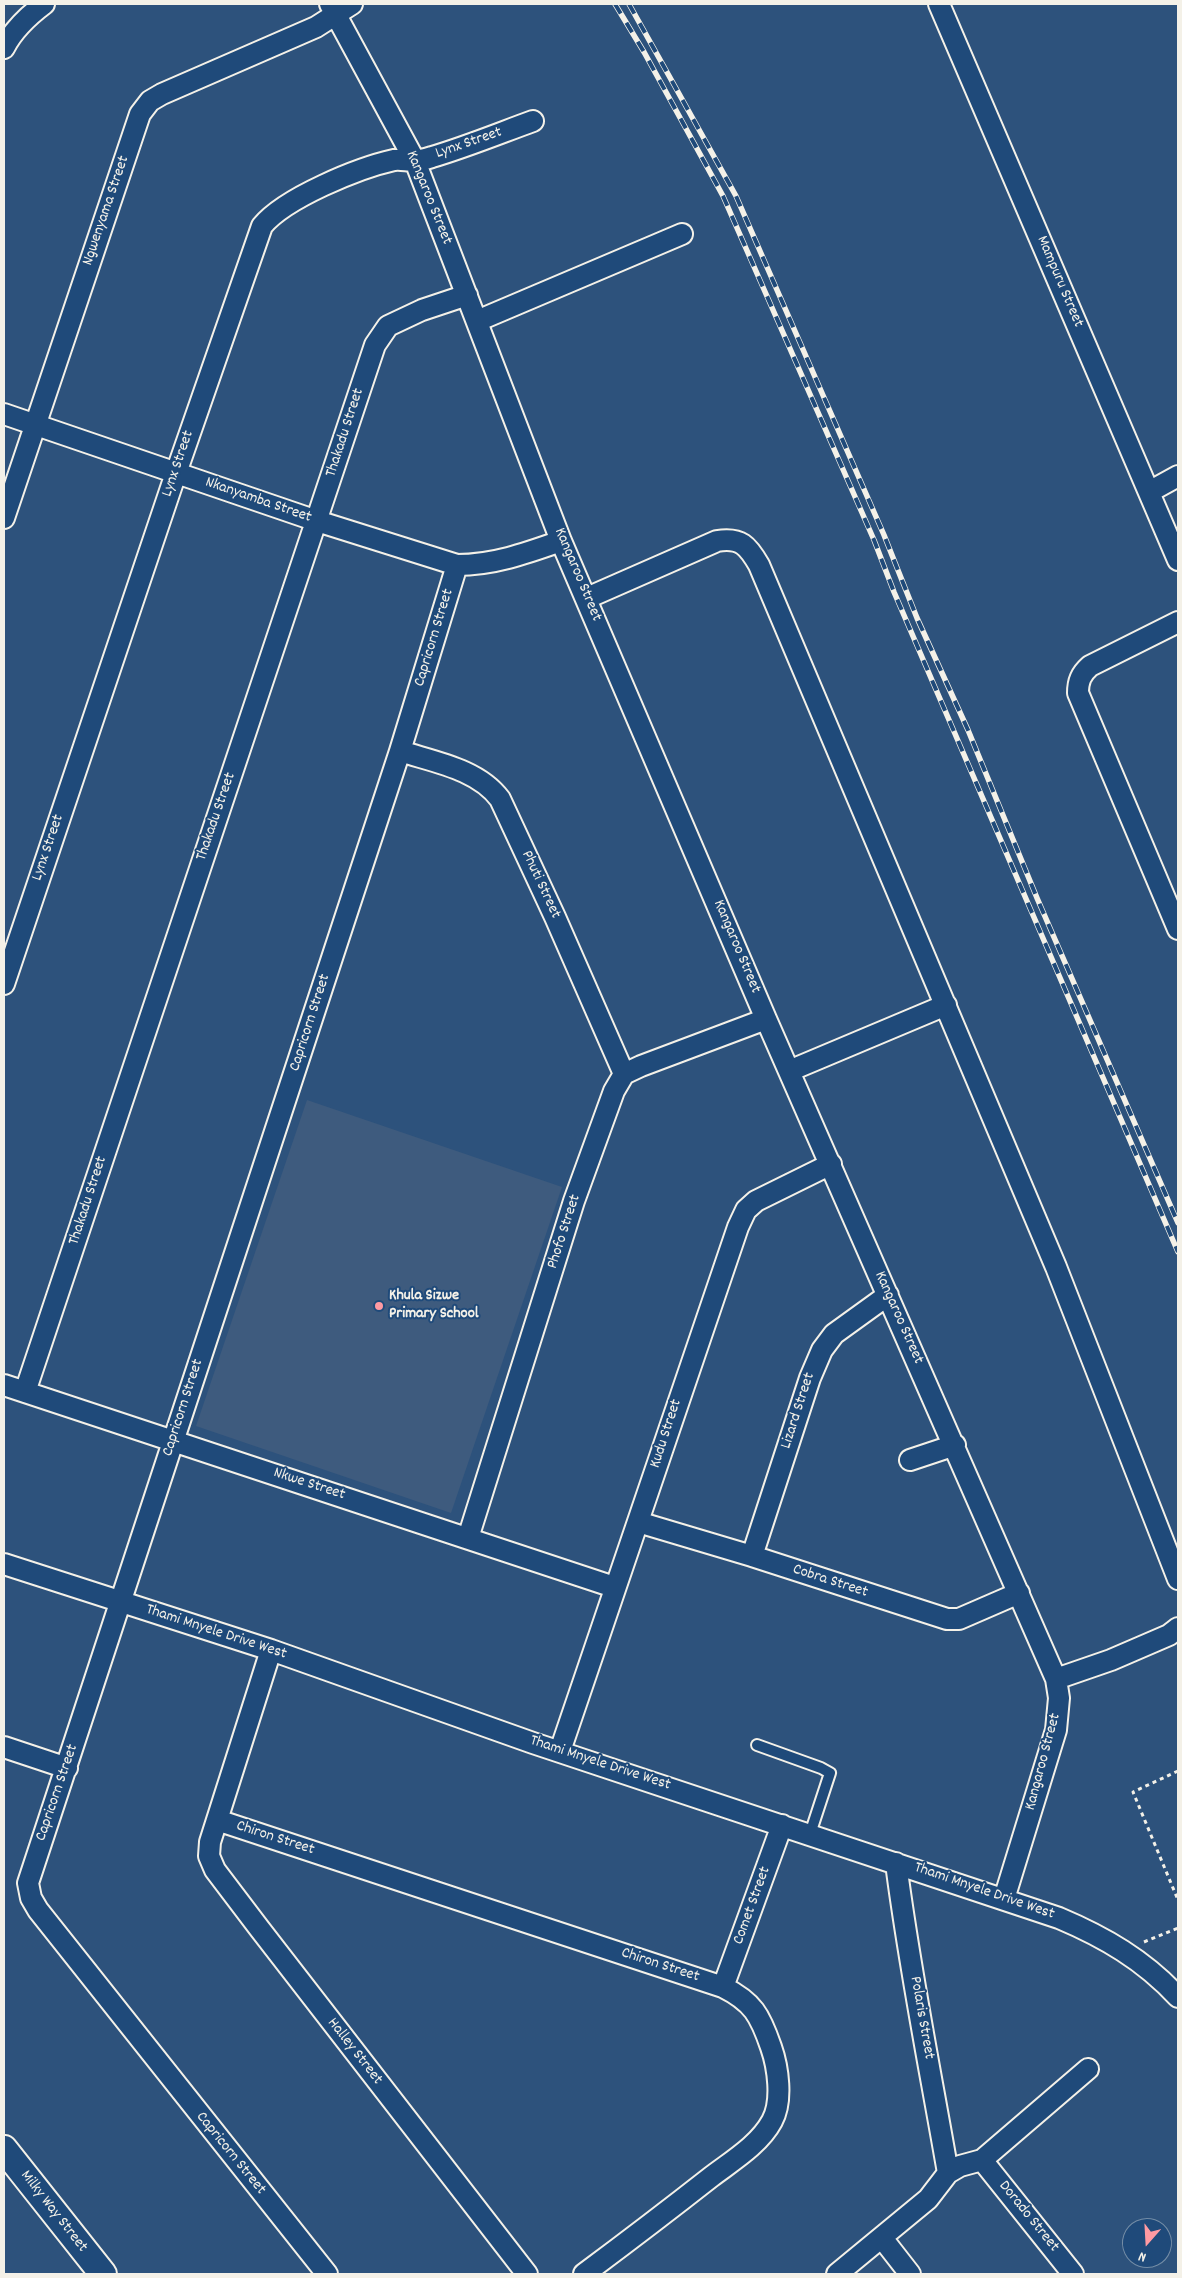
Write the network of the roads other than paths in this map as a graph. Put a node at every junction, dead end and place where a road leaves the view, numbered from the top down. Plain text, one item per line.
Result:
1 (44, 4) edge
2 (940, 4) edge
3 (340, 7) edge
4 (4, 48) edge
5 (533, 121) dead end
6 (415, 161) junction
7 (682, 234) dead end
8 (467, 295) junction
9 (477, 321) junction
10 (4, 414) edge
11 (35, 424) junction
12 (176, 473) junction
13 (1178, 476) edge
14 (1149, 492) junction
15 (4, 518) edge
16 (317, 521) junction
17 (561, 541) junction
18 (1178, 560) edge
19 (457, 565) junction
20 (587, 598) junction
21 (1178, 622) edge
22 (400, 751) junction
23 (1178, 929) edge
24 (4, 984) edge
25 (946, 1005) junction
26 (766, 1019) junction
27 (789, 1071) junction
28 (624, 1074) junction
29 (832, 1164) junction
30 (888, 1295) junction
31 (4, 1385) edge
32 (25, 1392) junction
33 (174, 1441) junction
34 (955, 1445) junction
35 (910, 1460) dead end
36 (638, 1522) junction
37 (468, 1538) junction
38 (752, 1556) junction
39 (4, 1564) edge
40 (1178, 1579) edge
41 (614, 1587) junction
42 (1019, 1593) junction
43 (121, 1603) junction
44 (1178, 1628) edge
45 (271, 1650) junction
46 (1056, 1679) junction
47 (756, 1745) dead end
48 (4, 1747) edge
49 (560, 1751) junction
50 (67, 1768) junction
51 (218, 1820) junction
52 (782, 1826) junction
53 (810, 1834) junction
54 (896, 1863) junction
55 (1004, 1899) junction
56 (723, 1987) junction
57 (1178, 1997) edge
58 (1088, 2069) dead end
59 (4, 2149) edge
60 (982, 2160) junction
61 (948, 2173) junction
62 (882, 2238) junction
63 (103, 2274) edge
64 (327, 2274) edge
65 (527, 2274) edge
66 (584, 2274) edge
67 (837, 2274) edge
68 (910, 2274) edge
69 (1073, 2274) edge

1 - 4 street
2 - 14 street, Mampuru Street
3 - 6 street, Kangaroo Street
3 - 11 street, Ngwenyama Street
5 - 6 street, Lynx Street
6 - 8 street, Kangaroo Street
6 - 12 street, Lynx Street
7 - 9 street
8 - 9 street, Kangaroo Street
8 - 16 street, Thakadu Street
9 - 17 street, Kangaroo Street
10 - 11 street, Nkanyamba Street
11 - 12 street, Nkanyamba Street
11 - 15 street, Ngwenyama Street
12 - 16 street, Nkanyamba Street
12 - 24 street, Lynx Street
13 - 14 street
14 - 18 street, Mampuru Street
16 - 19 street, Nkanyamba Street
16 - 32 street, Thakadu Street
17 - 19 street
17 - 20 street, Kangaroo Street
19 - 22 street, Capricorn Street
20 - 25 street
20 - 26 street, Kangaroo Street
21 - 23 street
22 - 28 street, Phuti Street
22 - 33 street, Capricorn Street
25 - 27 street
25 - 40 street
26 - 27 street, Kangaroo Street
26 - 28 street
27 - 29 street, Kangaroo Street
28 - 37 street, Phofo Street
29 - 30 street, Kangaroo Street
29 - 36 street, Kudu Street
30 - 34 street, Kangaroo Street
30 - 38 street, Lizard Street
31 - 32 street, Nkwe Street
32 - 33 street, Nkwe Street
33 - 37 street, Nkwe Street
33 - 43 street, Capricorn Street
34 - 35 street
34 - 42 street, Kangaroo Street
36 - 38 street, Cobra Street
36 - 41 street, Kudu Street
37 - 41 street, Nkwe Street
38 - 42 street, Cobra Street
39 - 43 street, Thami Mnyele Drive West
41 - 49 street, Kudu Street
42 - 46 street, Kangaroo Street
43 - 45 street, Thami Mnyele Drive West
43 - 50 street, Capricorn Street
44 - 46 street
45 - 49 street, Thami Mnyele Drive West
45 - 51 street, Halley Street
46 - 55 street, Kangaroo Street
47 - 53 lane
48 - 50 street
49 - 52 street, Thami Mnyele Drive West
50 - 64 street, Capricorn Street
51 - 56 street, Chiron Street
51 - 65 street, Halley Street
52 - 53 street, Thami Mnyele Drive West
52 - 56 street, Comet Street
53 - 54 street, Thami Mnyele Drive West
54 - 55 street, Thami Mnyele Drive West
54 - 61 street, Polaris Street
55 - 57 street, Thami Mnyele Drive West
56 - 66 street, Chiron Street
58 - 60 street
59 - 63 street, Milky Way Street
60 - 61 street
60 - 69 street, Dorado Street
61 - 62 street
62 - 67 street
62 - 68 street

